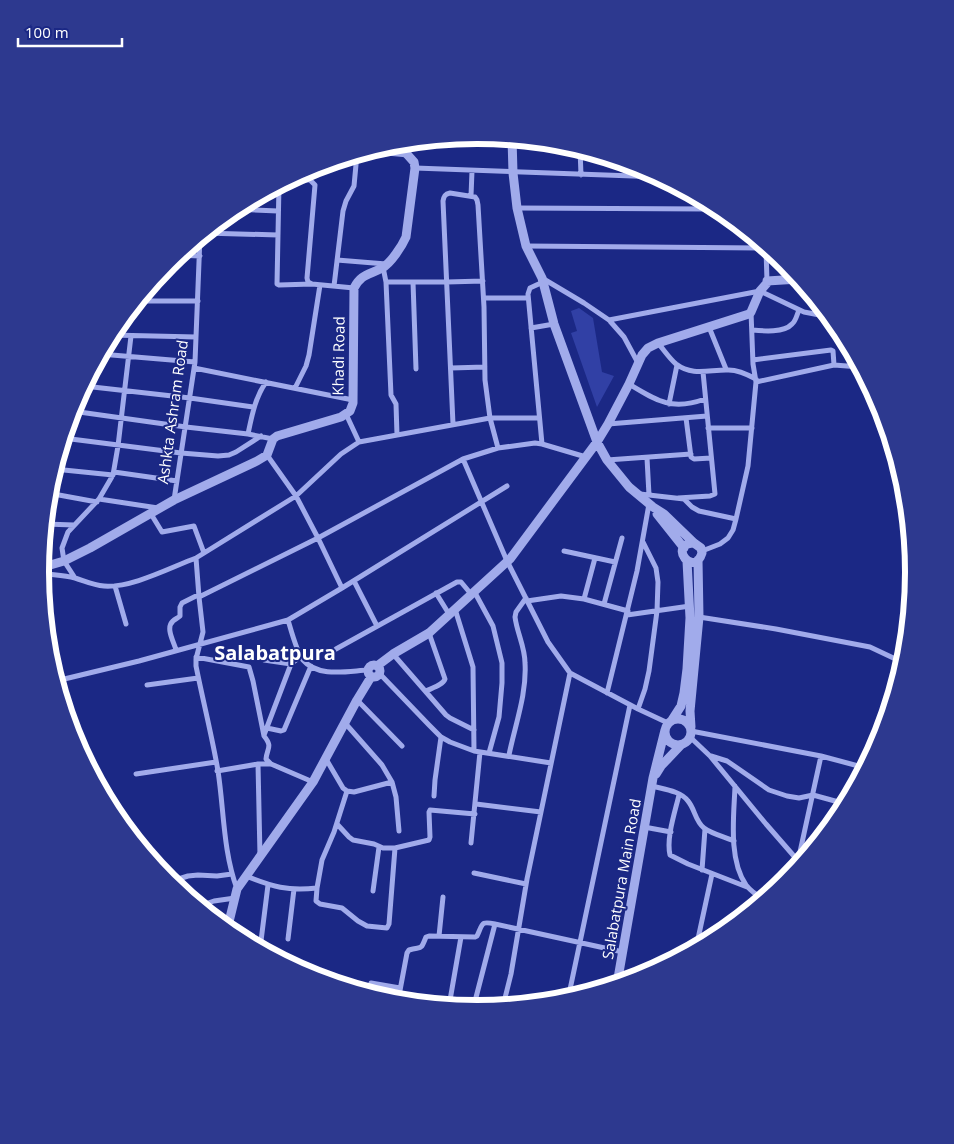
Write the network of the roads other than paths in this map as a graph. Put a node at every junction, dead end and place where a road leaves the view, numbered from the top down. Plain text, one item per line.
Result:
1 (512, 146) edge
2 (404, 150) edge
3 (390, 153) edge
4 (408, 154) junction
5 (580, 156) edge
6 (356, 161) edge
7 (415, 168) junction
8 (472, 171) junction
9 (513, 172) junction
10 (581, 175) junction
11 (642, 177) edge
12 (305, 180) edge
13 (279, 193) edge
14 (471, 196) junction
15 (699, 206) edge
16 (517, 208) junction
17 (249, 210) edge
18 (278, 211) junction
19 (214, 234) edge
20 (278, 235) junction
21 (753, 245) edge
22 (200, 246) edge
23 (526, 246) junction
24 (189, 255) edge
25 (200, 256) junction
26 (768, 258) edge
27 (337, 260) junction
28 (385, 266) junction
29 (543, 280) junction
30 (790, 280) edge
31 (483, 281) junction
32 (767, 281) junction
33 (386, 282) junction
34 (413, 282) junction
35 (447, 282) junction
36 (312, 284) junction
37 (320, 285) junction
38 (334, 286) junction
39 (354, 288) junction
40 (760, 291) junction
41 (484, 298) junction
42 (528, 298) junction
43 (146, 301) edge
44 (198, 301) junction
45 (799, 310) junction
46 (751, 312) junction
47 (820, 315) edge
48 (609, 320) junction
49 (554, 324) junction
50 (709, 327) junction
51 (532, 328) junction
52 (752, 330) junction
53 (120, 335) edge
54 (131, 336) junction
55 (196, 337) junction
56 (658, 343) junction
57 (108, 355) edge
58 (129, 356) junction
59 (753, 360) junction
60 (638, 364) junction
61 (195, 365) junction
62 (677, 365) junction
63 (834, 365) junction
64 (852, 366) edge
65 (485, 367) junction
66 (451, 368) junction
67 (416, 369) dead end
68 (726, 369) junction
69 (703, 372) junction
70 (756, 381) junction
71 (266, 382) junction
72 (629, 384) junction
73 (91, 387) edge
74 (295, 388) junction
75 (124, 391) junction
76 (190, 398) junction
77 (705, 399) junction
78 (352, 400) junction
79 (669, 404) junction
80 (253, 407) junction
81 (79, 412) edge
82 (346, 414) junction
83 (707, 416) junction
84 (122, 418) junction
85 (490, 418) junction
86 (540, 418) junction
87 (686, 418) junction
88 (454, 424) junction
89 (608, 424) junction
90 (186, 427) junction
91 (708, 428) junction
92 (752, 428) junction
93 (248, 434) junction
94 (397, 435) junction
95 (261, 436) junction
96 (70, 439) edge
97 (273, 439) junction
98 (360, 442) junction
99 (597, 442) junction
100 (542, 444) junction
101 (118, 446) junction
102 (498, 448) junction
103 (181, 453) junction
104 (691, 454) junction
105 (267, 455) junction
106 (586, 457) junction
107 (647, 458) junction
108 (712, 458) junction
109 (463, 459) junction
110 (607, 460) junction
111 (61, 470) edge
112 (114, 474) junction
113 (177, 482) junction
114 (507, 486) dead end
115 (56, 494) edge
116 (296, 496) junction
117 (678, 498) junction
118 (98, 500) junction
119 (174, 500) junction
120 (481, 501) junction
121 (651, 502) junction
122 (161, 508) junction
123 (151, 514) junction
124 (736, 519) junction
125 (51, 524) edge
126 (74, 525) junction
127 (318, 538) junction
128 (622, 538) dead end
129 (643, 541) junction
130 (694, 544) junction
131 (684, 548) junction
132 (564, 551) dead end
133 (702, 551) junction
134 (204, 553) junction
135 (196, 558) junction
136 (595, 558) junction
137 (698, 560) junction
138 (64, 561) junction
139 (508, 561) junction
140 (687, 561) junction
141 (615, 562) junction
142 (49, 565) edge
143 (49, 574) edge
144 (75, 578) junction
145 (354, 580) junction
146 (115, 586) junction
147 (342, 588) junction
148 (436, 593) junction
149 (472, 593) junction
150 (198, 596) junction
151 (526, 599) junction
152 (584, 599) junction
153 (604, 604) junction
154 (690, 606) junction
155 (452, 611) junction
156 (657, 611) junction
157 (627, 613) junction
158 (699, 617) junction
159 (288, 620) junction
160 (126, 624) dead end
161 (377, 626) junction
162 (429, 632) junction
163 (200, 644) junction
164 (336, 649) dead end
165 (176, 650) junction
166 (393, 654) junction
167 (300, 655) junction
168 (196, 657) junction
169 (896, 659) edge
170 (264, 660) dead end
171 (290, 664) junction
172 (311, 666) junction
173 (374, 672) junction
174 (570, 673) junction
175 (198, 678) junction
176 (62, 680) edge
177 (147, 685) dead end
178 (426, 691) junction
179 (607, 693) junction
180 (357, 700) junction
181 (630, 705) junction
182 (638, 709) junction
183 (345, 722) junction
184 (668, 724) junction
185 (267, 728) junction
186 (474, 730) junction
187 (691, 732) junction
188 (264, 736) junction
189 (441, 737) junction
190 (681, 745) junction
191 (402, 746) dead end
192 (474, 751) junction
193 (480, 752) junction
194 (489, 753) junction
195 (509, 755) junction
196 (710, 756) junction
197 (821, 756) junction
198 (326, 759) junction
199 (216, 762) junction
200 (551, 763) junction
201 (258, 764) junction
202 (271, 764) junction
203 (858, 766) edge
204 (218, 771) junction
205 (136, 774) dead end
206 (314, 782) junction
207 (392, 782) junction
208 (652, 782) junction
209 (735, 785) junction
210 (347, 791) junction
211 (679, 795) junction
212 (813, 795) junction
213 (434, 796) dead end
214 (838, 802) edge
215 (476, 804) junction
216 (541, 812) junction
217 (475, 814) junction
218 (337, 824) junction
219 (644, 827) junction
220 (705, 829) junction
221 (399, 831) dead end
222 (671, 832) junction
223 (734, 841) junction
224 (471, 843) dead end
225 (802, 845) junction
226 (806, 846) edge
227 (379, 847) junction
228 (395, 848) junction
229 (801, 852) edge
230 (260, 856) junction
231 (795, 858) edge
232 (702, 870) junction
233 (474, 873) dead end
234 (232, 874) junction
235 (712, 874) junction
236 (246, 876) junction
237 (178, 879) edge
238 (526, 884) junction
239 (268, 885) junction
240 (747, 886) junction
241 (237, 888) junction
242 (317, 888) junction
243 (294, 889) junction
244 (373, 891) dead end
245 (757, 896) edge
246 (443, 897) dead end
247 (235, 898) junction
248 (206, 904) edge
249 (230, 916) junction
250 (227, 920) edge
251 (229, 921) edge
252 (495, 924) junction
253 (518, 930) junction
254 (439, 936) junction
255 (461, 937) junction
256 (288, 939) dead end
257 (698, 939) edge
258 (261, 942) edge
259 (580, 943) junction
260 (622, 952) junction
261 (618, 977) edge
262 (371, 983) dead end
263 (400, 988) junction
264 (570, 990) edge
265 (399, 993) edge
266 (450, 999) edge
267 (505, 999) edge
268 (475, 1000) edge

1 - 9 street
2 - 4 street
3 - 4 street
4 - 7 street
5 - 10 street
6 - 27 street
7 - 8 street
7 - 28 street
8 - 9 street
8 - 14 street
9 - 10 street
9 - 16 street
10 - 11 street
12 - 36 street
13 - 18 street
14 - 31 street
14 - 35 street
15 - 16 street
16 - 23 street
17 - 18 street
18 - 20 street
19 - 20 street
20 - 36 street
21 - 23 street
22 - 25 street, Ashkta Ashram Road
23 - 29 street
24 - 25 street
25 - 44 street, Ashkta Ashram Road
26 - 32 street
27 - 28 street
27 - 38 street
28 - 33 street
28 - 39 street
29 - 42 street
29 - 48 street
29 - 49 street
30 - 32 street
31 - 35 street
31 - 41 street
32 - 40 street
33 - 34 street
33 - 94 street
34 - 35 street
34 - 67 street
35 - 66 street
36 - 37 street
37 - 38 street
37 - 74 street
38 - 39 street
39 - 78 street, Khadi Road
40 - 45 street
40 - 46 street
40 - 48 street
41 - 42 street
41 - 65 street
42 - 51 street
43 - 44 street
44 - 55 street, Ashkta Ashram Road
45 - 47 street
45 - 52 street
46 - 50 street
46 - 52 street
48 - 60 street
49 - 51 street
49 - 99 street
50 - 56 street
50 - 68 street
51 - 86 street
52 - 59 street
53 - 54 street
54 - 55 street
54 - 58 street
55 - 61 street, Ashkta Ashram Road
56 - 60 street
56 - 62 street
57 - 58 street
58 - 61 street
58 - 75 street
59 - 63 street
59 - 70 street
60 - 72 street
61 - 71 street
61 - 76 street, Ashkta Ashram Road
62 - 69 street
62 - 79 street
63 - 64 street
63 - 70 street
65 - 66 street
65 - 85 street
66 - 88 street
68 - 69 street
68 - 70 street
69 - 77 street
70 - 92 street
71 - 74 street
71 - 80 street
72 - 79 street
72 - 89 street
73 - 75 street
74 - 78 street
75 - 76 street
75 - 84 street
76 - 80 street
76 - 90 street, Ashkta Ashram Road
77 - 79 street
77 - 83 street
78 - 82 street, Khadi Road
80 - 93 street
81 - 84 street
82 - 97 street, Khadi Road
82 - 98 street
83 - 87 street
83 - 91 street
84 - 90 street
84 - 101 street
85 - 86 street
85 - 88 street
85 - 102 street
86 - 100 street
87 - 89 street
87 - 104 street
88 - 94 street
89 - 99 street
90 - 93 street
90 - 103 street, Ashkta Ashram Road
91 - 92 street
91 - 108 street
92 - 124 street
93 - 95 street
94 - 98 street
95 - 97 street
95 - 103 street
96 - 101 street
97 - 105 street
98 - 116 street
99 - 106 street
99 - 110 street
100 - 102 street
100 - 106 street
101 - 103 street
101 - 112 street
102 - 109 street
103 - 113 street, Ashkta Ashram Road
104 - 107 street
104 - 108 street
105 - 116 street
105 - 119 street
106 - 139 street
107 - 110 street
107 - 121 street
108 - 117 street
109 - 120 street
109 - 127 street
110 - 121 street
111 - 112 street
112 - 113 street
112 - 118 street
113 - 119 street, Ashkta Ashram Road
114 - 120 street
115 - 118 street
116 - 127 street
116 - 134 street
117 - 121 street
117 - 124 street
118 - 122 street
118 - 126 street
119 - 122 street
120 - 139 street
120 - 145 street
121 - 129 street
121 - 130 street
121 - 131 street
122 - 123 street
123 - 134 street
123 - 138 street
124 - 133 street
125 - 126 street
126 - 138 street
127 - 147 street
127 - 150 street
128 - 141 street
129 - 156 street
129 - 157 street
130 - 131 street
130 - 133 street
131 - 140 street
132 - 136 street
133 - 137 street
134 - 135 street
135 - 146 street
135 - 150 street
136 - 141 street
136 - 152 street
137 - 140 street
137 - 158 street
138 - 142 street
138 - 144 street
139 - 149 street
139 - 151 street
140 - 154 street
141 - 153 street
143 - 144 street
144 - 146 street
145 - 147 street
145 - 161 street
146 - 160 street
147 - 159 street
148 - 149 street
148 - 155 street
148 - 161 street
149 - 155 street
149 - 194 street
150 - 163 street
150 - 165 street
151 - 152 street
151 - 174 street
151 - 195 street
152 - 153 street
153 - 157 street
154 - 156 street
154 - 184 street
155 - 162 street
155 - 186 street
156 - 157 street
156 - 182 street
157 - 179 street
158 - 169 street
158 - 187 street
159 - 163 street
159 - 167 street
161 - 164 street
162 - 166 street
162 - 178 street
163 - 165 street
163 - 168 street
165 - 176 street
166 - 173 street
166 - 178 street
167 - 171 street
167 - 172 street
168 - 175 street
168 - 188 street
170 - 171 street
171 - 185 street
172 - 173 street
172 - 185 street
173 - 180 street
173 - 189 street
174 - 179 street
174 - 200 street
175 - 177 street
175 - 199 street
178 - 186 street
179 - 181 street
180 - 183 street
180 - 191 street
181 - 182 street
181 - 259 street
182 - 184 street
183 - 198 street
183 - 207 street
184 - 187 street
184 - 190 street
184 - 208 street, Salabatpura Main Road
185 - 188 street
186 - 192 street
187 - 190 street
187 - 196 street
187 - 197 street
188 - 202 street
189 - 192 street
189 - 213 street
190 - 208 street
192 - 193 street
193 - 194 street
193 - 215 street
194 - 195 street
195 - 200 street
196 - 209 street
196 - 212 street
197 - 203 street
197 - 212 street
198 - 206 street
198 - 210 street
199 - 204 street
199 - 205 street
200 - 216 street
201 - 202 street
201 - 204 street
201 - 230 street
202 - 206 street
204 - 234 street
206 - 230 street
207 - 210 street
207 - 221 street
208 - 211 street
208 - 219 street, Salabatpura Main Road
209 - 223 street
209 - 231 street
210 - 218 street
211 - 220 street
211 - 222 street
212 - 214 street
212 - 225 street
215 - 216 street
215 - 217 street
216 - 238 street
217 - 224 street
217 - 228 street
218 - 227 street
218 - 242 street
219 - 222 street
219 - 260 street, Salabatpura Main Road
220 - 223 street
220 - 232 street
222 - 232 street
223 - 240 street
225 - 226 street
225 - 229 street
227 - 228 street
227 - 244 street
228 - 242 street
230 - 236 street
232 - 235 street
233 - 238 street
234 - 237 street
234 - 241 street
235 - 240 street
235 - 257 street
236 - 239 street
236 - 241 street
238 - 253 street
239 - 243 street
239 - 258 street
240 - 245 street
241 - 247 street
242 - 243 street
243 - 256 street
246 - 254 street
247 - 248 street
247 - 249 street
249 - 250 street
249 - 251 street
252 - 253 street
252 - 255 street
252 - 268 street
253 - 259 street
253 - 267 street
254 - 255 street
254 - 263 street
255 - 266 street
259 - 260 street
259 - 264 street
260 - 261 street, Salabatpura Main Road
262 - 263 street
263 - 265 street

